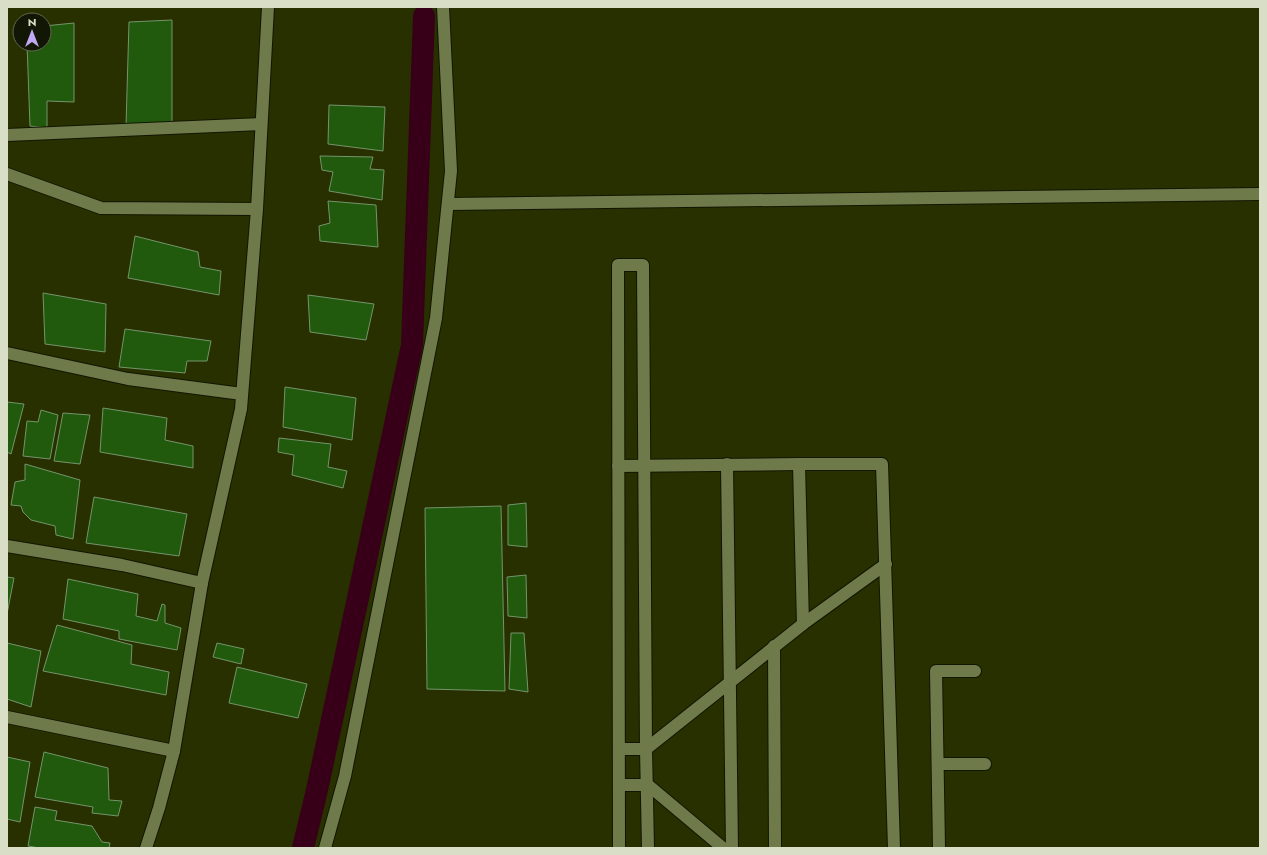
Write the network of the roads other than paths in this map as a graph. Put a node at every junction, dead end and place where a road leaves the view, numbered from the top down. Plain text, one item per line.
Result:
1 (268, 7) edge
2 (443, 7) edge
3 (261, 124) junction
4 (7, 135) edge
5 (7, 174) edge
6 (1260, 194) edge
7 (448, 204) junction
8 (257, 209) junction
9 (7, 353) edge
10 (242, 394) junction
11 (727, 464) junction
12 (799, 464) junction
13 (618, 466) junction
14 (644, 467) junction
15 (7, 546) edge
16 (886, 564) junction
17 (202, 583) junction
18 (803, 624) junction
19 (774, 646) junction
20 (975, 671) dead end
21 (731, 682) junction
22 (7, 717) edge
23 (619, 749) junction
24 (646, 749) junction
25 (174, 751) junction
26 (938, 764) junction
27 (985, 764) dead end
28 (619, 784) junction
29 (648, 785) junction
30 (146, 848) edge
31 (325, 848) edge
32 (619, 848) edge
33 (648, 848) edge
34 (723, 848) edge
35 (732, 848) edge
36 (775, 848) edge
37 (894, 848) edge
38 (939, 848) edge

1 - 3 street
2 - 7 street
3 - 4 street
3 - 8 street
5 - 8 street
6 - 7 street
7 - 31 street
8 - 10 street
9 - 10 street
10 - 17 street
11 - 12 street
11 - 14 street
11 - 21 street
12 - 16 street
12 - 18 street
13 - 14 street
13 - 14 street
13 - 23 street
14 - 24 street
15 - 17 street
16 - 18 street
16 - 37 street
17 - 25 street
18 - 19 street
19 - 21 street
19 - 36 street
20 - 26 street
21 - 24 street
21 - 35 street
22 - 25 street
23 - 24 street
23 - 28 street
24 - 29 street
25 - 30 street
26 - 27 street
26 - 38 street
28 - 29 street
28 - 32 street
29 - 33 street
29 - 34 street

